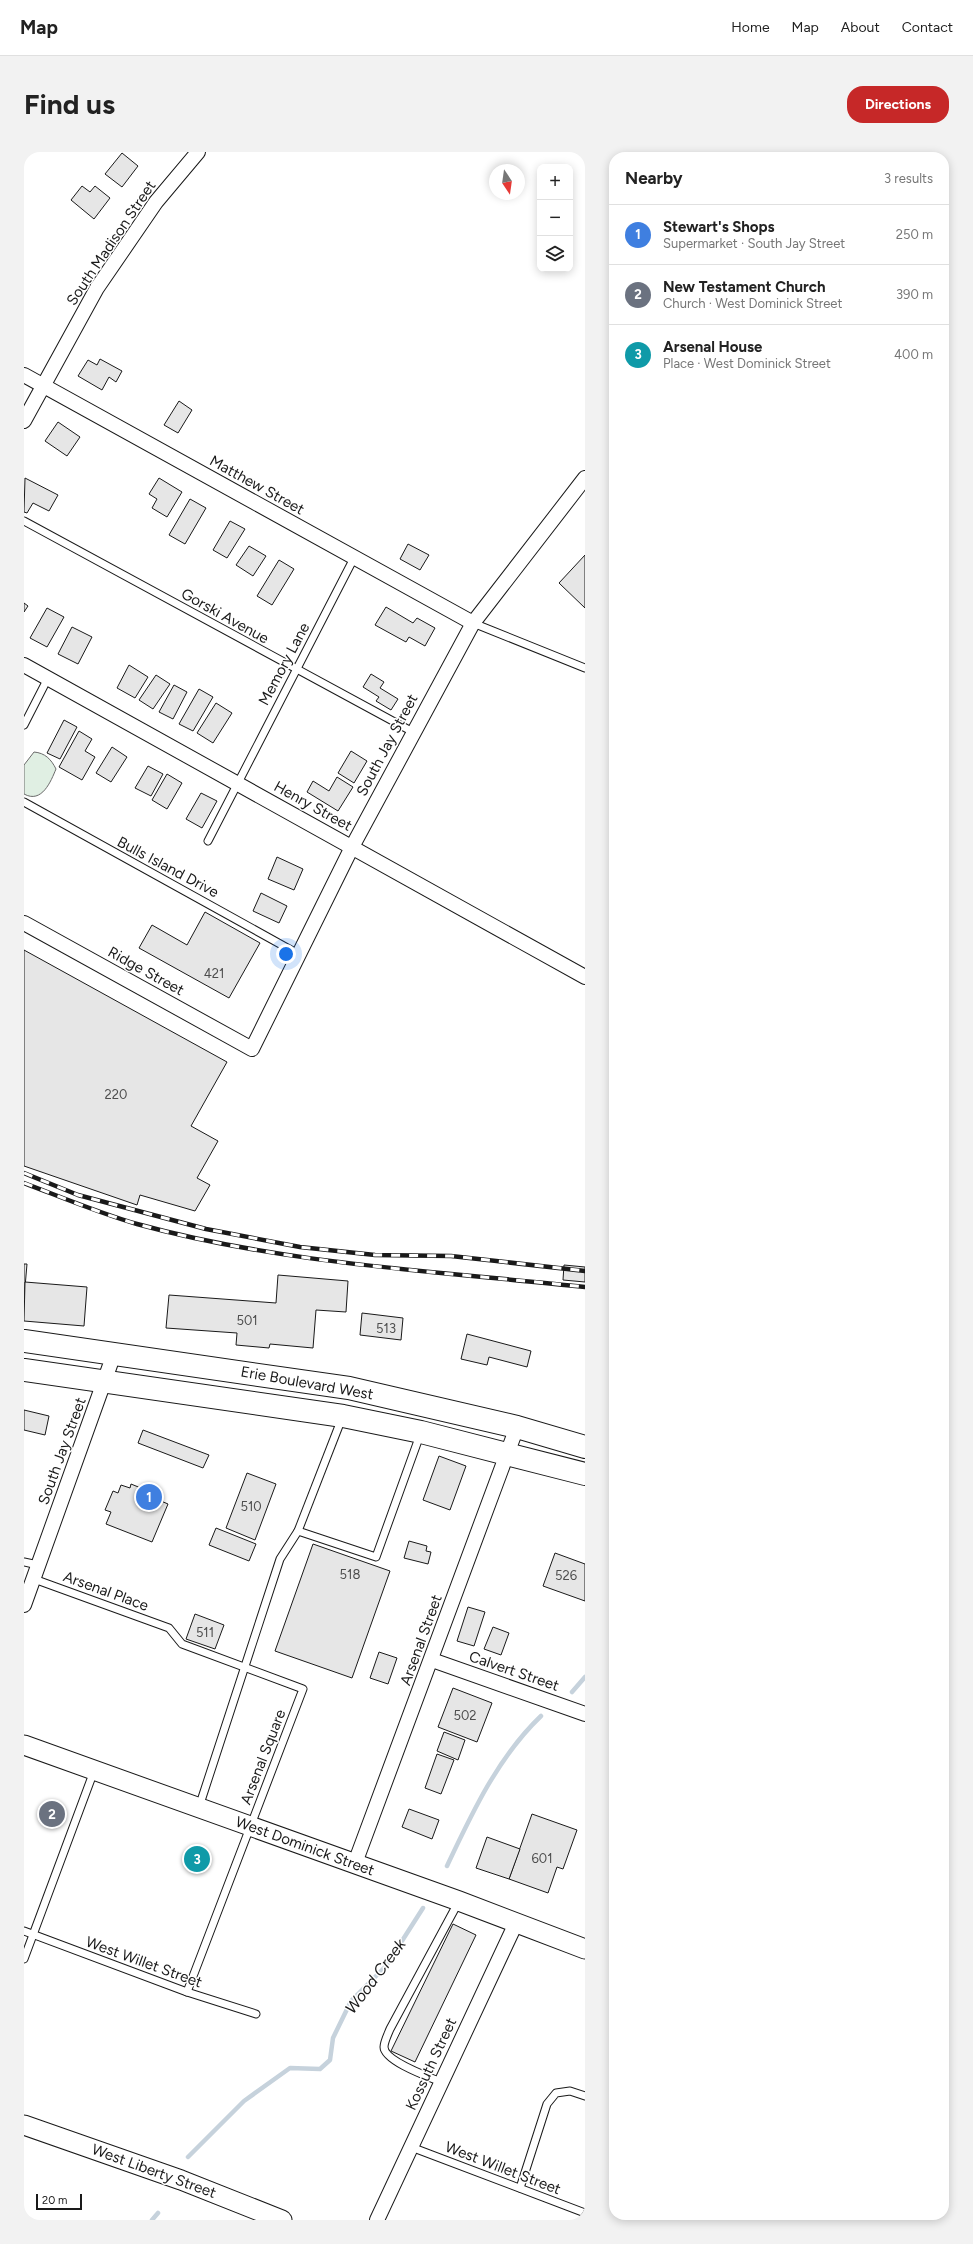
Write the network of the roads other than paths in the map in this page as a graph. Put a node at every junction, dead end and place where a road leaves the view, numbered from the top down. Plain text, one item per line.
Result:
1 (198, 152) edge
2 (24, 375) edge
3 (43, 386) junction
4 (24, 421) edge
5 (585, 478) edge
6 (24, 521) edge
7 (354, 558) junction
8 (473, 623) junction
9 (24, 665) edge
10 (585, 668) edge
11 (296, 670) junction
12 (48, 678) junction
13 (24, 725) edge
14 (413, 732) junction
15 (237, 783) junction
16 (24, 802) edge
17 (208, 841) dead end
18 (352, 847) junction
19 (24, 923) edge
20 (300, 955) junction
21 (585, 977) edge
22 (252, 1048) joint
23 (24, 1341) edge
24 (114, 1354) junction
25 (24, 1370) edge
26 (105, 1382) junction
27 (342, 1416) junction
28 (517, 1427) junction
29 (421, 1432) junction
30 (585, 1447) edge
31 (507, 1454) junction
32 (585, 1474) edge
33 (298, 1531) junction
34 (24, 1562) edge
35 (36, 1572) junction
36 (24, 1605) edge
37 (432, 1660) junction
38 (244, 1666) junction
39 (585, 1714) edge
40 (24, 1745) edge
41 (95, 1769) junction
42 (199, 1807) junction
43 (251, 1827) junction
44 (355, 1863) junction
45 (459, 1901) junction
46 (516, 1923) junction
47 (24, 1931) edge
48 (33, 1935) junction
49 (585, 1949) edge
50 (24, 1959) edge
51 (187, 1992) junction
52 (256, 2014) dead end
53 (441, 2082) junction
54 (585, 2096) edge
55 (24, 2125) edge
56 (411, 2147) junction
57 (520, 2188) junction
58 (585, 2213) edge
59 (282, 2220) edge
60 (377, 2220) edge

1 - 3 street, South Madison Street
2 - 3 street, Matthew Street
3 - 4 street, South Madison Street
3 - 7 street, Matthew Street
5 - 8 street, South Jay Street
6 - 11 lane, Gorski Avenue
7 - 8 street, Matthew Street
7 - 11 lane, Memory Lane
8 - 10 lane
8 - 14 street, South Jay Street
9 - 12 street, Henry Street
11 - 14 lane, Gorski Avenue
11 - 15 lane, Memory Lane
12 - 13 lane
12 - 15 street, Henry Street
14 - 18 street, South Jay Street
15 - 17 lane, Memory Lane
15 - 18 street, Henry Street
16 - 20 lane, Bulls Island Drive
18 - 20 street, South Jay Street
18 - 21 street, Henry Street
19 - 22 street, Ridge Street
20 - 22 street, South Jay Street
23 - 24 main road, Erie Boulevard West
24 - 26 street, South Jay Street
24 - 28 main road, Erie Boulevard West
25 - 26 main road, Erie Boulevard West
26 - 27 main road, Erie Boulevard West
26 - 35 street, South Jay Street
27 - 29 main road, Erie Boulevard West
27 - 33 lane
28 - 30 main road, Erie Boulevard West
28 - 31 street, Arsenal Street
29 - 31 main road, Erie Boulevard West
29 - 33 lane
31 - 32 main road, Erie Boulevard West
31 - 37 street, Arsenal Street
33 - 38 lane
34 - 35 lane, Arsenal Place
35 - 36 street, South Jay Street
35 - 38 lane, Arsenal Place
37 - 39 street, Calvert Street
37 - 44 street, Arsenal Street
38 - 42 lane
38 - 43 lane, Arsenal Square
40 - 41 street, West Dominick Street
41 - 42 street, West Dominick Street
41 - 48 lane
42 - 43 street, West Dominick Street
43 - 44 street, West Dominick Street
43 - 51 lane, Arsenal Square
44 - 45 street, West Dominick Street
45 - 46 street, West Dominick Street
45 - 53 lane
46 - 49 street, West Dominick Street
46 - 53 street, Kossuth Street
47 - 48 lane, West Willet Street
48 - 50 lane
48 - 51 lane, West Willet Street
51 - 52 lane, West Willet Street
53 - 56 street, Kossuth Street
54 - 57 lane
55 - 59 street, West Liberty Street
56 - 57 lane, West Willet Street
56 - 60 street, Kossuth Street
57 - 58 lane, West Willet Street

